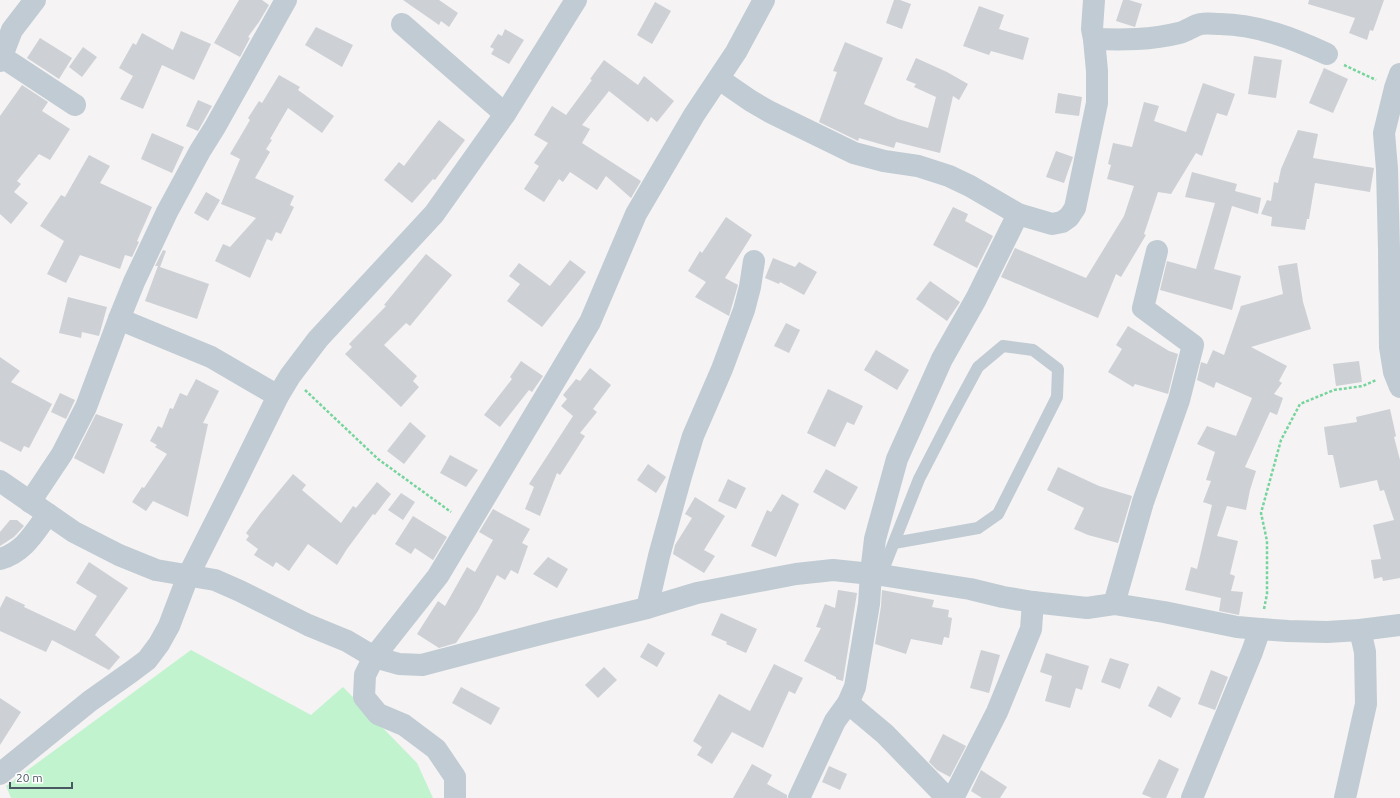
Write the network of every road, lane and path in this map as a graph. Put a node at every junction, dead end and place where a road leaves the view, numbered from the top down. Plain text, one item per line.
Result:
1 (35, 0) edge
2 (286, 0) edge
3 (576, 0) edge
4 (764, 0) edge
5 (1094, 0) edge
6 (402, 24) dead end
7 (1094, 39) junction
8 (1327, 54) joint
9 (1, 59) edge
10 (719, 79) junction
11 (1397, 81) edge
12 (75, 105) dead end
13 (505, 114) junction
14 (1018, 214) junction
15 (1157, 250) dead end
16 (754, 261) dead end
17 (118, 319) junction
18 (290, 376) junction
19 (1397, 379) edge
20 (278, 396) junction
21 (0, 481) edge
22 (30, 502) junction
23 (48, 514) junction
24 (468, 525) junction
25 (894, 543) junction
26 (0, 559) edge
27 (876, 574) junction
28 (188, 576) junction
29 (1033, 602) junction
30 (1114, 604) junction
31 (647, 608) junction
32 (1400, 625) edge
33 (1260, 629) junction
34 (1360, 630) junction
35 (374, 657) junction
36 (848, 703) junction
37 (1, 772) edge
38 (455, 798) edge
39 (800, 798) edge
40 (947, 798) edge
41 (953, 798) edge
42 (1192, 798) edge
43 (1345, 798) edge

1 - 9 street
2 - 17 street
3 - 13 street
4 - 10 street
5 - 7 street
6 - 13 street
7 - 8 street
7 - 14 street
8 - 11 path
9 - 12 street
10 - 14 street
10 - 24 street
11 - 19 street
13 - 18 street
14 - 27 street
15 - 30 street
16 - 31 street
17 - 20 street
17 - 22 street
18 - 20 street
18 - 24 path
19 - 33 path
20 - 28 street
21 - 22 street
22 - 23 street
23 - 26 street
23 - 28 street
24 - 35 street
25 - 25 lane
25 - 27 lane
27 - 29 street
27 - 31 street
27 - 36 street
28 - 35 street
28 - 37 street
29 - 30 street
29 - 41 street
30 - 33 street
31 - 35 street
32 - 34 street
33 - 34 street
33 - 42 street
34 - 43 street
35 - 38 street
36 - 39 street
36 - 40 street

